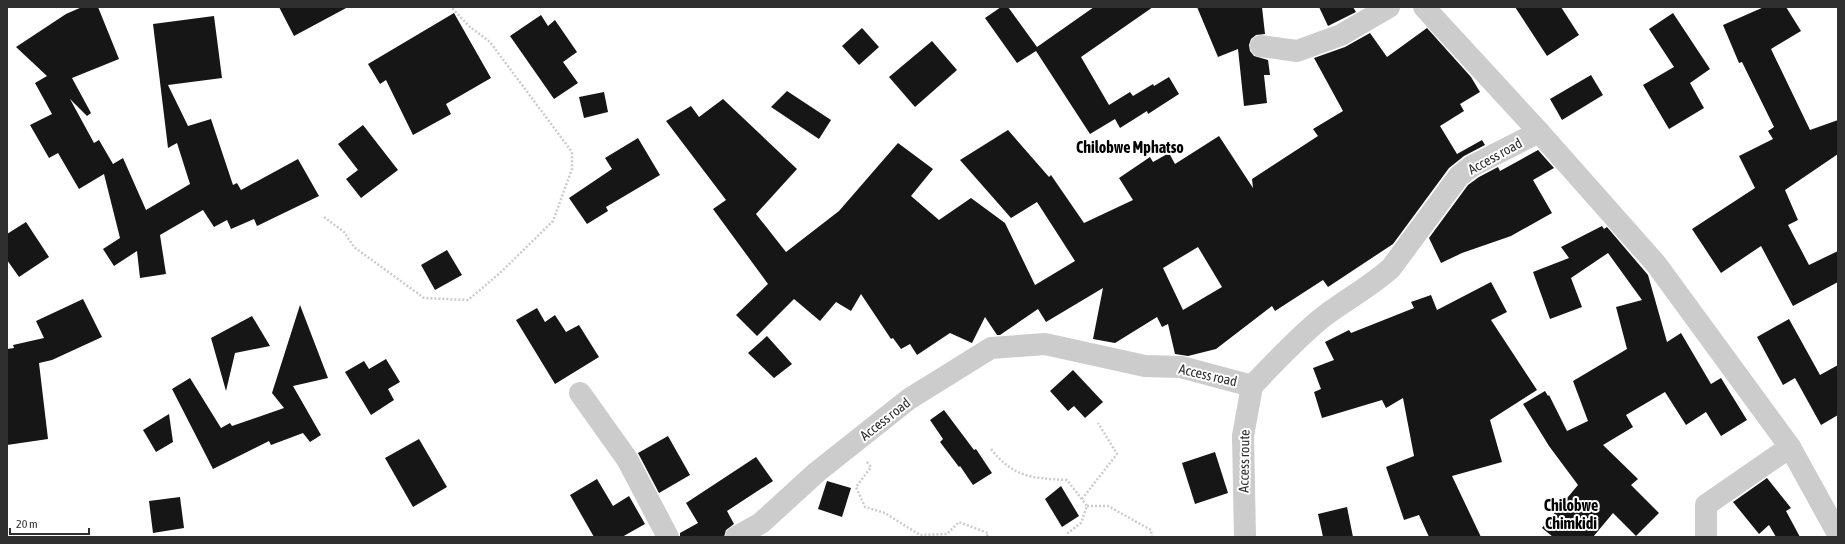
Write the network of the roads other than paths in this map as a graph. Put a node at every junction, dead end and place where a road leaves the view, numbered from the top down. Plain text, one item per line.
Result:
1 (1389, 7) edge
2 (1424, 7) edge
3 (1261, 46) dead end
4 (1539, 132) junction
5 (1252, 386) junction
6 (580, 393) dead end
7 (1790, 447) junction
8 (1838, 534) edge
9 (668, 537) edge
10 (736, 537) edge
11 (1245, 537) edge
12 (1706, 537) edge

1 - 3 street
2 - 4 street
4 - 5 street, Access road
4 - 7 street
5 - 10 street, Access road
5 - 11 street, Access route
6 - 9 street
7 - 8 street
7 - 12 street

